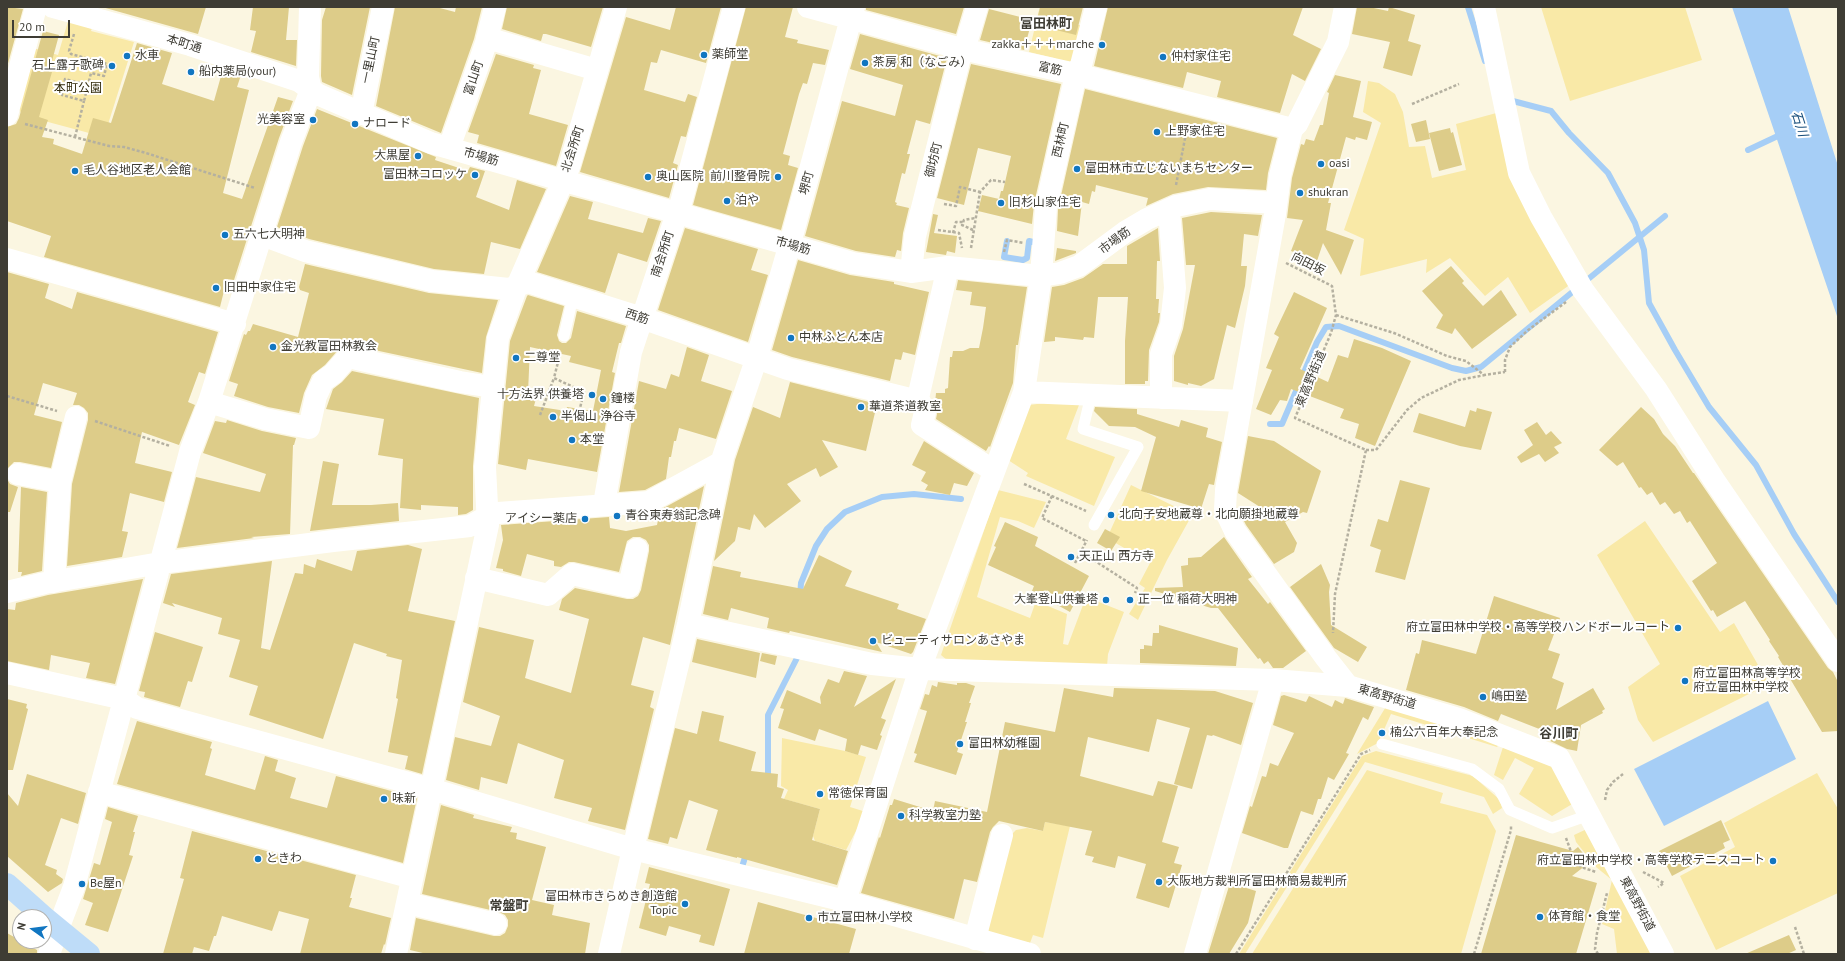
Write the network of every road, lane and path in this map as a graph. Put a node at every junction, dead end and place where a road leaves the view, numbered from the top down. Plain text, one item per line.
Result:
1 (36, 7) edge
2 (53, 7) edge
3 (310, 7) edge
4 (383, 7) edge
5 (495, 7) edge
6 (616, 7) edge
7 (734, 7) edge
8 (808, 7) edge
9 (977, 7) edge
10 (1096, 7) edge
11 (1345, 7) edge
12 (1484, 7) edge
13 (853, 13) edge
14 (79, 14) junction
15 (487, 38) junction
16 (963, 49) junction
17 (597, 70) junction
18 (1076, 74) junction
19 (1459, 84) dead end
20 (88, 85) junction
21 (311, 90) junction
22 (84, 101) junction
23 (1192, 103) junction
24 (1412, 104) dead end
25 (361, 114) junction
26 (15, 119) edge
27 (1292, 129) junction
28 (75, 137) junction
29 (449, 148) junction
30 (563, 180) junction
31 (1005, 182) dead end
32 (980, 192) junction
33 (274, 194) junction
34 (1276, 203) junction
35 (1171, 208) junction
36 (943, 210) dead end
37 (678, 213) junction
38 (975, 218) junction
39 (963, 222) junction
40 (940, 224) dead end
41 (973, 230) junction
42 (953, 233) junction
43 (262, 235) junction
44 (1030, 244) dead end
45 (789, 245) junction
46 (971, 254) dead end
47 (1003, 258) dead end
48 (7, 260) edge
49 (955, 260) junction
50 (1281, 260) dead end
51 (912, 272) junction
52 (1041, 276) junction
53 (1580, 283) junction
54 (517, 286) junction
55 (573, 296) junction
56 (1336, 315) junction
57 (642, 318) junction
58 (235, 324) junction
59 (564, 336) dead end
60 (560, 354) dead end
61 (757, 357) junction
62 (1505, 372) junction
63 (554, 378) junction
64 (492, 386) junction
65 (1024, 392) junction
66 (1091, 395) junction
67 (7, 396) edge
68 (918, 398) junction
69 (1161, 398) junction
70 (1242, 401) junction
71 (210, 402) junction
72 (580, 408) dead end
73 (540, 415) dead end
74 (76, 417) junction
75 (1366, 450) junction
76 (190, 452) junction
77 (722, 462) junction
78 (994, 471) junction
79 (18, 474) dead end
80 (60, 482) junction
81 (1024, 484) dead end
82 (1052, 496) junction
83 (604, 504) junction
84 (488, 516) junction
85 (1097, 521) joint
86 (637, 548) dead end
87 (1081, 552) junction
88 (160, 563) junction
89 (1075, 563) dead end
90 (476, 578) junction
91 (54, 582) junction
92 (7, 592) edge
93 (1135, 593) dead end
94 (688, 624) junction
95 (1326, 658) junction
96 (1838, 661) edge
97 (920, 669) junction
98 (7, 673) edge
99 (1273, 680) junction
100 (1348, 686) junction
101 (124, 699) junction
102 (1382, 744) joint
103 (1623, 774) dead end
104 (431, 789) junction
105 (99, 792) junction
106 (1596, 809) junction
107 (1510, 810) junction
108 (1560, 825) junction
109 (1002, 835) dead end
110 (633, 849) junction
111 (1601, 875) dead end
112 (412, 878) junction
113 (7, 884) edge
114 (1608, 888) dead end
115 (845, 901) junction
116 (407, 903) junction
117 (35, 909) edge
118 (52, 916) edge
119 (52, 924) edge
120 (496, 924) dead end
121 (1795, 927) dead end
122 (975, 939) junction
123 (89, 954) edge
124 (396, 954) edge
125 (609, 954) edge
126 (1030, 954) edge
127 (1195, 954) edge
128 (1236, 954) edge
129 (1474, 954) edge
130 (1598, 954) edge
131 (1663, 954) edge
132 (1804, 954) edge

1 - 26 street
2 - 14 street, 本町通
3 - 21 street
4 - 25 street, 一里山町
5 - 15 street, 富山町
6 - 17 street, 北会所町
7 - 37 street, 南会所町
8 - 13 street, 富筋
9 - 16 street, 御坊町
10 - 18 street, 西林町
11 - 27 street, 東高野街道
12 - 53 street
13 - 16 street, 富筋
13 - 45 street, 堺町
14 - 20 path
14 - 21 street, 本町通
15 - 17 street
15 - 29 street, 富山町
16 - 18 street, 富筋
16 - 51 street, 御坊町
17 - 30 street, 北会所町
18 - 23 street, 富筋
18 - 52 street, 西林町
19 - 24 path
20 - 22 path
20 - 22 path
21 - 25 street, 市場筋
21 - 33 street
22 - 28 path
23 - 27 street, 富筋
23 - 35 path
25 - 29 street, 市場筋
26 - 28 path
27 - 34 street, 東高野街道
28 - 33 path
29 - 30 street, 市場筋
30 - 37 street, 市場筋
30 - 54 street, 北会所町
31 - 32 path
32 - 36 path
32 - 38 path
33 - 43 street
34 - 35 street, 市場筋
34 - 70 street, 東高野街道
35 - 52 street, 市場筋
35 - 69 street
37 - 45 street, 市場筋
37 - 57 street, 南会所町
38 - 39 path
38 - 41 path
39 - 41 path
39 - 42 path
40 - 42 path
41 - 46 path
42 - 49 path
43 - 54 street, 西筋
43 - 58 street
44 - 47 path
45 - 51 street, 市場筋
45 - 61 street, 堺町
48 - 58 street
49 - 51 street, 市場筋
49 - 52 street, 市場筋
49 - 68 street
50 - 56 path, 向田坂
52 - 65 street, 西林町
53 - 62 path
53 - 96 street
54 - 55 street, 西筋
54 - 64 street, 北会所町
55 - 57 street, 西筋
55 - 59 lane
56 - 62 path
56 - 75 path, 東高野街道
57 - 61 street, 西筋
57 - 83 street, 南会所町
58 - 71 street
60 - 63 path
61 - 68 street, 西筋
61 - 77 street, 堺町
62 - 75 path
63 - 72 path
63 - 73 path
64 - 71 street
64 - 84 street, 北会所町
65 - 66 street
65 - 78 street, 西林町
66 - 69 street
66 - 85 lane
67 - 74 path
68 - 78 street
69 - 70 street
70 - 95 street, 東高野街道
71 - 76 street
74 - 76 path
74 - 80 street
75 - 95 path
76 - 88 street
77 - 83 street
77 - 94 street, 堺町
78 - 97 street, 西林町
79 - 80 street
80 - 91 street
81 - 82 path
82 - 85 path
82 - 87 path
83 - 84 street
84 - 88 street
84 - 90 street, 北会所町
86 - 90 street
87 - 89 path
87 - 93 path
88 - 91 street
88 - 101 street
90 - 104 street, 北会所町
91 - 92 street
94 - 97 street
94 - 110 street, 堺町
95 - 100 street, 東高野街道
97 - 99 street
97 - 115 street, 西林町
98 - 101 street
99 - 100 street
99 - 127 street
100 - 106 street, 東高野街道
101 - 104 street
101 - 105 street
102 - 107 lane
102 - 128 path
103 - 106 path
104 - 110 street
104 - 112 street, 北会所町
105 - 112 street
105 - 118 street
106 - 108 lane
106 - 131 street, 東高野街道
107 - 108 lane
107 - 129 path
108 - 111 path
109 - 122 street
110 - 115 street
110 - 125 street, 堺町
112 - 116 street, 北会所町
113 - 117 highway
114 - 130 path
115 - 122 street
116 - 120 street
116 - 124 street, 北会所町
119 - 123 highway
121 - 132 path
122 - 126 street

